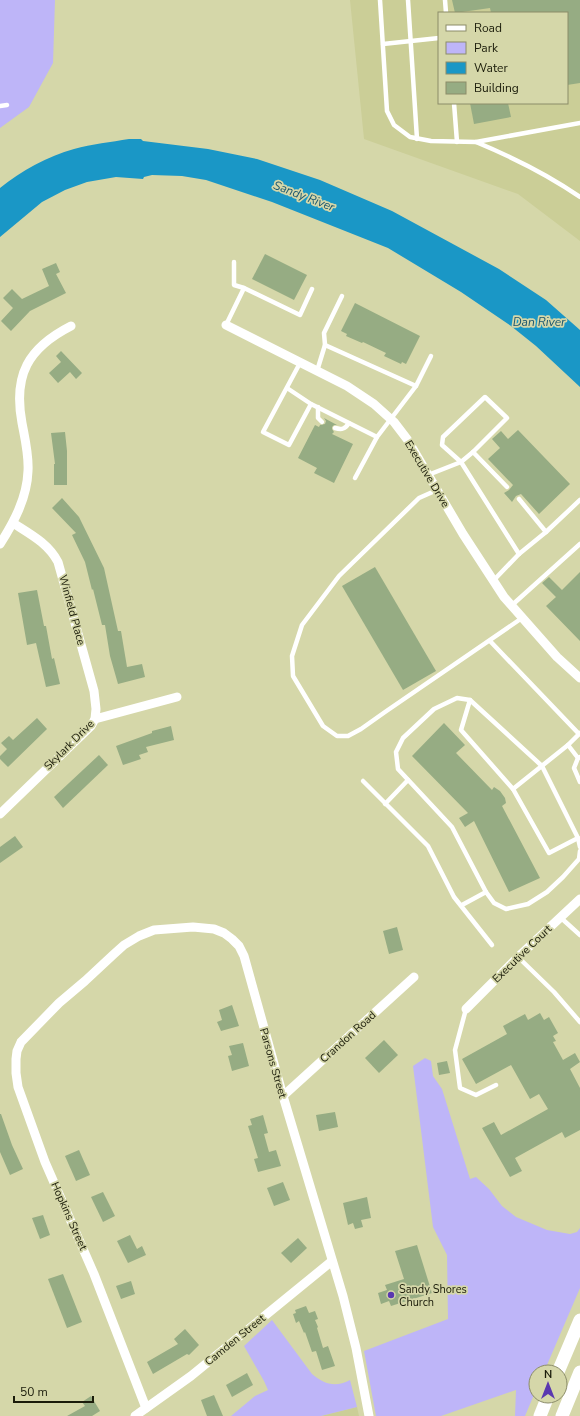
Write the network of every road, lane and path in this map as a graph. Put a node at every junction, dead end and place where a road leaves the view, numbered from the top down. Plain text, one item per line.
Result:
1 (380, 0) edge
2 (408, 0) edge
3 (445, 0) edge
4 (446, 12) edge
5 (438, 38) edge
6 (412, 40) junction
7 (383, 44) junction
8 (454, 104) edge
9 (7, 105) dead end
10 (0, 106) edge
11 (580, 123) edge
12 (417, 139) junction
13 (457, 142) junction
14 (476, 142) junction
15 (580, 197) edge
16 (234, 262) dead end
17 (244, 288) junction
18 (312, 289) dead end
19 (342, 296) dead end
20 (226, 325) joint
21 (71, 326) dead end
22 (325, 344) junction
23 (431, 356) dead end
24 (300, 363) junction
25 (317, 371) junction
26 (416, 386) junction
27 (287, 388) junction
28 (311, 404) junction
29 (318, 407) junction
30 (391, 419) junction
31 (322, 422) dead end
32 (349, 423) junction
33 (336, 428) dead end
34 (377, 437) junction
35 (473, 452) junction
36 (461, 462) junction
37 (428, 475) junction
38 (355, 478) dead end
39 (507, 487) dead end
40 (437, 490) junction
41 (519, 499) dead end
42 (580, 500) edge
43 (12, 523) junction
44 (546, 532) junction
45 (0, 544) edge
46 (580, 544) edge
47 (519, 554) junction
48 (493, 582) junction
49 (512, 606) junction
50 (522, 618) junction
51 (490, 641) junction
52 (580, 678) edge
53 (177, 697) dead end
54 (470, 700) junction
55 (95, 719) junction
56 (580, 733) edge
57 (568, 744) junction
58 (579, 758) edge
59 (542, 766) junction
60 (408, 780) junction
61 (363, 781) dead end
62 (580, 782) edge
63 (513, 789) junction
64 (385, 804) junction
65 (0, 814) edge
66 (578, 838) junction
67 (580, 847) edge
68 (580, 851) edge
69 (486, 892) junction
70 (580, 899) edge
71 (462, 905) junction
72 (560, 917) junction
73 (580, 935) edge
74 (492, 945) dead end
75 (518, 957) junction
76 (414, 977) dead end
77 (466, 1009) joint
78 (580, 1022) edge
79 (37, 1026) joint
80 (496, 1085) dead end
81 (283, 1096) junction
82 (332, 1261) junction
83 (580, 1320) edge
84 (561, 1364) edge
85 (580, 1372) edge
86 (545, 1404) edge
87 (146, 1408) junction
88 (135, 1416) edge
89 (369, 1416) edge
90 (540, 1416) edge
91 (562, 1416) edge

1 - 7 lane
2 - 6 lane
3 - 4 lane
5 - 6 lane
6 - 7 lane
6 - 12 lane
7 - 12 lane
8 - 13 lane
9 - 10 lane
11 - 14 lane
12 - 13 lane
13 - 14 lane
14 - 15 lane
16 - 17 lane
17 - 18 lane
17 - 20 lane
19 - 22 lane
20 - 24 street, Executive Drive
21 - 43 street
22 - 25 lane
22 - 26 lane
23 - 26 lane
24 - 25 street, Executive Drive
24 - 27 lane
25 - 30 street, Executive Drive
26 - 30 lane
27 - 28 lane
27 - 28 lane
28 - 29 lane
29 - 31 lane
29 - 32 lane
30 - 34 lane
30 - 37 street, Executive Drive
32 - 33 lane
32 - 34 lane
34 - 38 lane
35 - 36 lane
35 - 36 lane
35 - 39 lane
36 - 37 lane
36 - 47 lane
37 - 40 street, Executive Drive
40 - 48 street, Executive Drive
40 - 51 lane
41 - 44 lane
42 - 44 lane
43 - 45 street
43 - 55 street, Winfield Place
44 - 47 lane
46 - 49 lane
47 - 48 lane
48 - 49 street, Executive Drive
49 - 50 street, Executive Drive
50 - 51 lane
50 - 52 street, Executive Drive
51 - 56 lane
53 - 55 street, Skylark Drive
54 - 59 lane
54 - 60 lane
54 - 63 lane
55 - 65 street, Skylark Drive
56 - 57 lane
57 - 58 lane
57 - 59 lane
58 - 62 lane
59 - 63 lane
59 - 66 lane
60 - 64 lane
60 - 69 lane
61 - 64 lane
63 - 66 lane
64 - 71 lane
66 - 67 lane
68 - 69 lane
69 - 71 lane
70 - 72 street, Executive Court
71 - 74 lane
72 - 73 lane
72 - 75 street, Executive Court
75 - 77 street, Executive Court
75 - 78 lane
76 - 81 street, Crandon Road
77 - 80 lane
79 - 81 street, Parsons Street
79 - 87 street, Hopkins Street
81 - 82 street, Parsons Street
82 - 87 street, Camden Street
82 - 89 street, Parsons Street
83 - 84 main road
85 - 91 main road
86 - 90 main road
87 - 88 street, Camden Street

